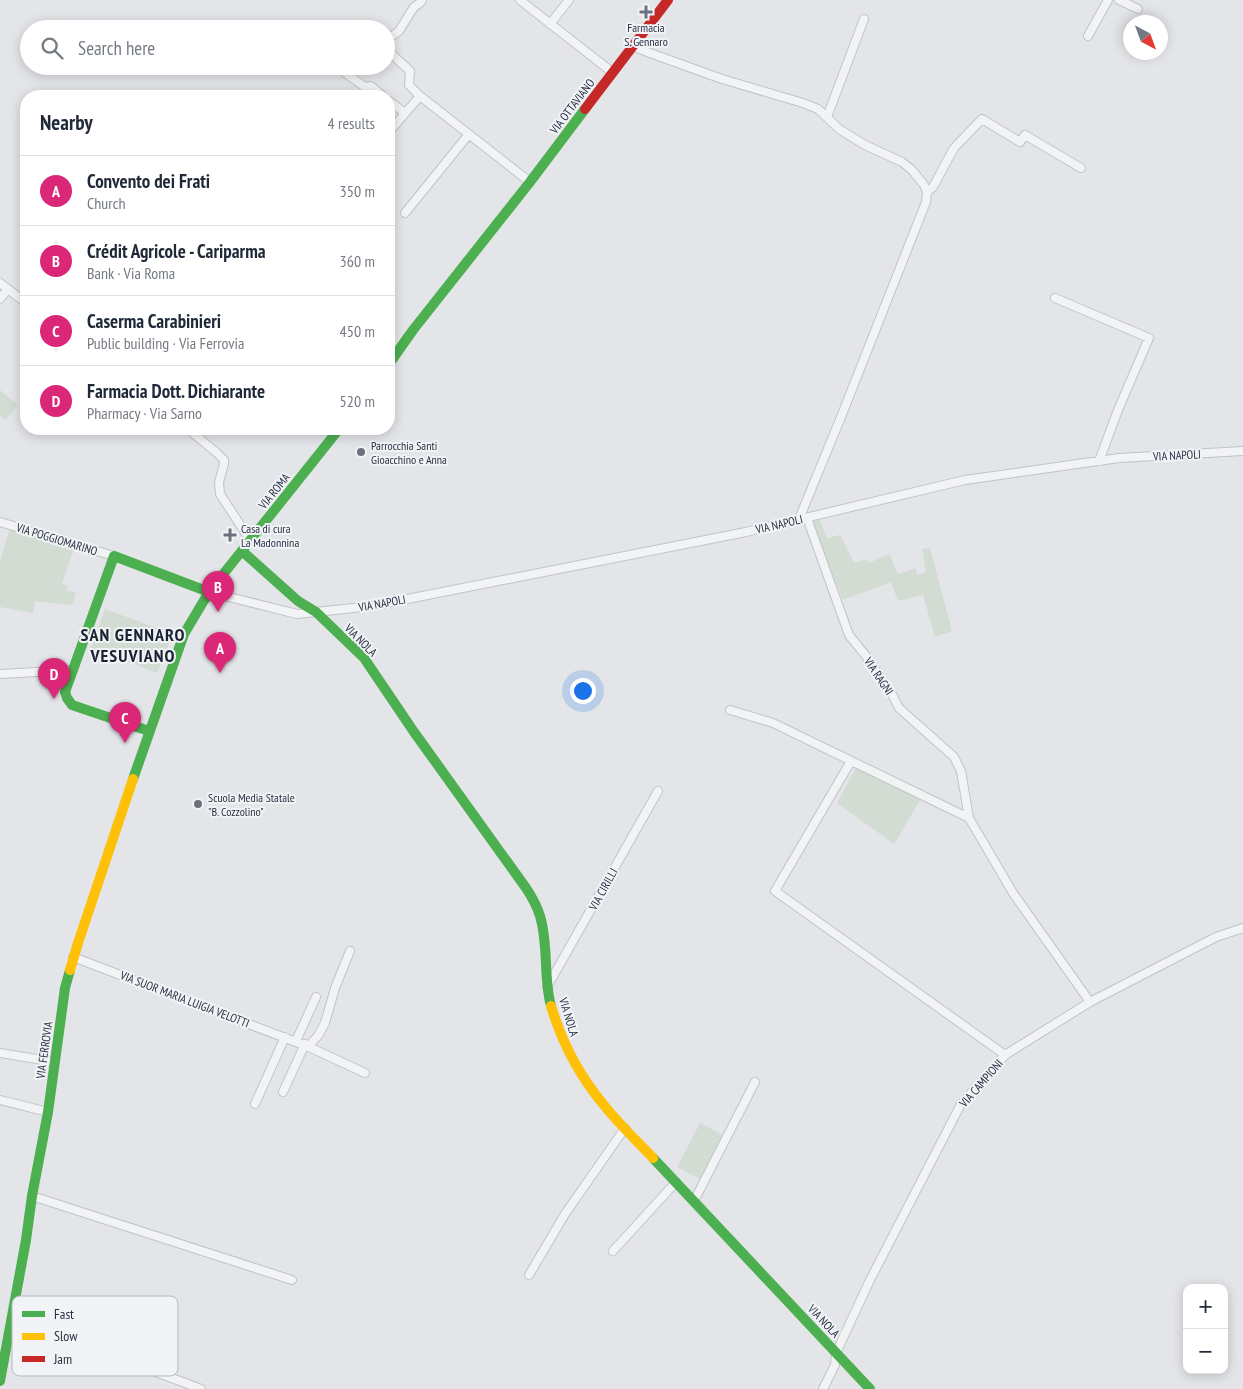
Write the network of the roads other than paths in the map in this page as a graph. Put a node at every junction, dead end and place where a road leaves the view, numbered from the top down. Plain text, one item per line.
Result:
1 (422, 0) edge
2 (520, 0) edge
3 (569, 0) edge
4 (668, 0) edge
5 (1108, 0) edge
6 (1119, 0) edge
7 (1138, 9) dead end
8 (864, 19) dead end
9 (550, 24) junction
10 (395, 34) edge
11 (1088, 36) dead end
12 (632, 46) junction
13 (395, 57) edge
14 (612, 72) junction
15 (348, 75) edge
16 (376, 90) edge
17 (420, 96) junction
18 (395, 106) edge
19 (405, 113) junction
20 (827, 117) junction
21 (395, 125) edge
22 (470, 134) junction
23 (1081, 168) dead end
24 (530, 182) junction
25 (927, 192) junction
26 (405, 214) dead end
27 (0, 283) edge
28 (8, 289) junction
29 (20, 298) edge
30 (1055, 298) dead end
31 (0, 299) edge
32 (395, 356) edge
33 (195, 435) edge
34 (334, 435) edge
35 (1243, 451) edge
36 (1099, 461) junction
37 (803, 519) junction
38 (0, 522) edge
39 (250, 540) junction
40 (242, 551) junction
41 (114, 556) junction
42 (208, 592) junction
43 (316, 612) junction
44 (72, 670) junction
45 (0, 674) edge
46 (730, 710) dead end
47 (149, 731) junction
48 (851, 761) junction
49 (658, 791) dead end
50 (969, 818) junction
51 (1243, 928) edge
52 (350, 950) dead end
53 (73, 957) junction
54 (547, 987) junction
55 (316, 997) dead end
56 (1090, 1002) junction
57 (285, 1036) junction
58 (296, 1041) junction
59 (307, 1046) junction
60 (0, 1053) edge
61 (1005, 1055) junction
62 (55, 1062) junction
63 (365, 1073) dead end
64 (755, 1082) dead end
65 (283, 1092) dead end
66 (0, 1100) edge
67 (255, 1104) dead end
68 (48, 1112) junction
69 (625, 1128) junction
70 (676, 1182) junction
71 (32, 1196) junction
72 (694, 1201) junction
73 (613, 1251) dead end
74 (529, 1275) dead end
75 (292, 1280) dead end
76 (16, 1296) edge
77 (12, 1318) edge
78 (836, 1353) junction
79 (166, 1376) edge
80 (0, 1381) edge
81 (201, 1389) edge
82 (823, 1389) edge
83 (870, 1389) edge

1 - 10 street
2 - 9 street
3 - 9 street
4 - 12 main road, VIA OTTAVIANO
5 - 11 street
6 - 7 street
8 - 20 street
9 - 14 street
12 - 14 main road, VIA OTTAVIANO
12 - 20 street
13 - 17 street
14 - 24 main road, VIA OTTAVIANO
15 - 16 street
17 - 19 street
17 - 22 street
18 - 19 street
19 - 21 street
20 - 25 street
22 - 24 street
22 - 26 street
23 - 25 street
24 - 32 main road, VIA OTTAVIANO
25 - 37 street
27 - 28 street
28 - 29 street
28 - 31 street
30 - 36 street
33 - 39 street
34 - 39 main road, VIA ROMA
35 - 36 street, VIA NAPOLI
36 - 37 street, VIA NAPOLI
37 - 43 street, VIA NAPOLI
37 - 50 street, VIA RAGNI
38 - 41 street, VIA POGGIOMARINO
39 - 40 main road, VIA ROMA
40 - 42 main road, VIA ROMA
40 - 43 main road, VIA NOLA
41 - 42 main road
41 - 44 main road
42 - 43 street, VIA NAPOLI
42 - 47 main road, VIA ROMA
43 - 54 main road, VIA NOLA
44 - 45 street
44 - 47 main road
46 - 48 street
47 - 53 main road, VIA FERROVIA
48 - 50 street
48 - 61 street
49 - 54 street, VIA CIRILLI
50 - 56 street, VIA RAGNI
51 - 56 street, VIA CAMPIONI
52 - 59 street
53 - 57 street, VIA SUOR MARIA LUIGIA VELOTTI
53 - 62 main road, VIA FERROVIA
54 - 69 main road, VIA NOLA
55 - 58 street
56 - 61 street, VIA CAMPIONI
57 - 58 street, VIA SUOR MARIA LUIGIA VELOTTI
57 - 67 street
58 - 59 street, VIA SUOR MARIA LUIGIA VELOTTI
59 - 63 street, VIA SUOR MARIA LUIGIA VELOTTI
59 - 65 street
60 - 62 street
61 - 78 street, VIA CAMPIONI
62 - 68 main road, VIA FERROVIA
64 - 72 street
66 - 68 street
68 - 71 main road, VIA FERROVIA
69 - 70 main road, VIA NOLA
69 - 74 street
70 - 72 main road, VIA NOLA
70 - 73 street
71 - 75 street
71 - 76 main road, VIA FERROVIA
72 - 78 main road, VIA NOLA
77 - 80 main road, VIA FERROVIA
78 - 82 street, VIA CAMPIONI
78 - 83 main road, VIA NOLA
79 - 81 street

